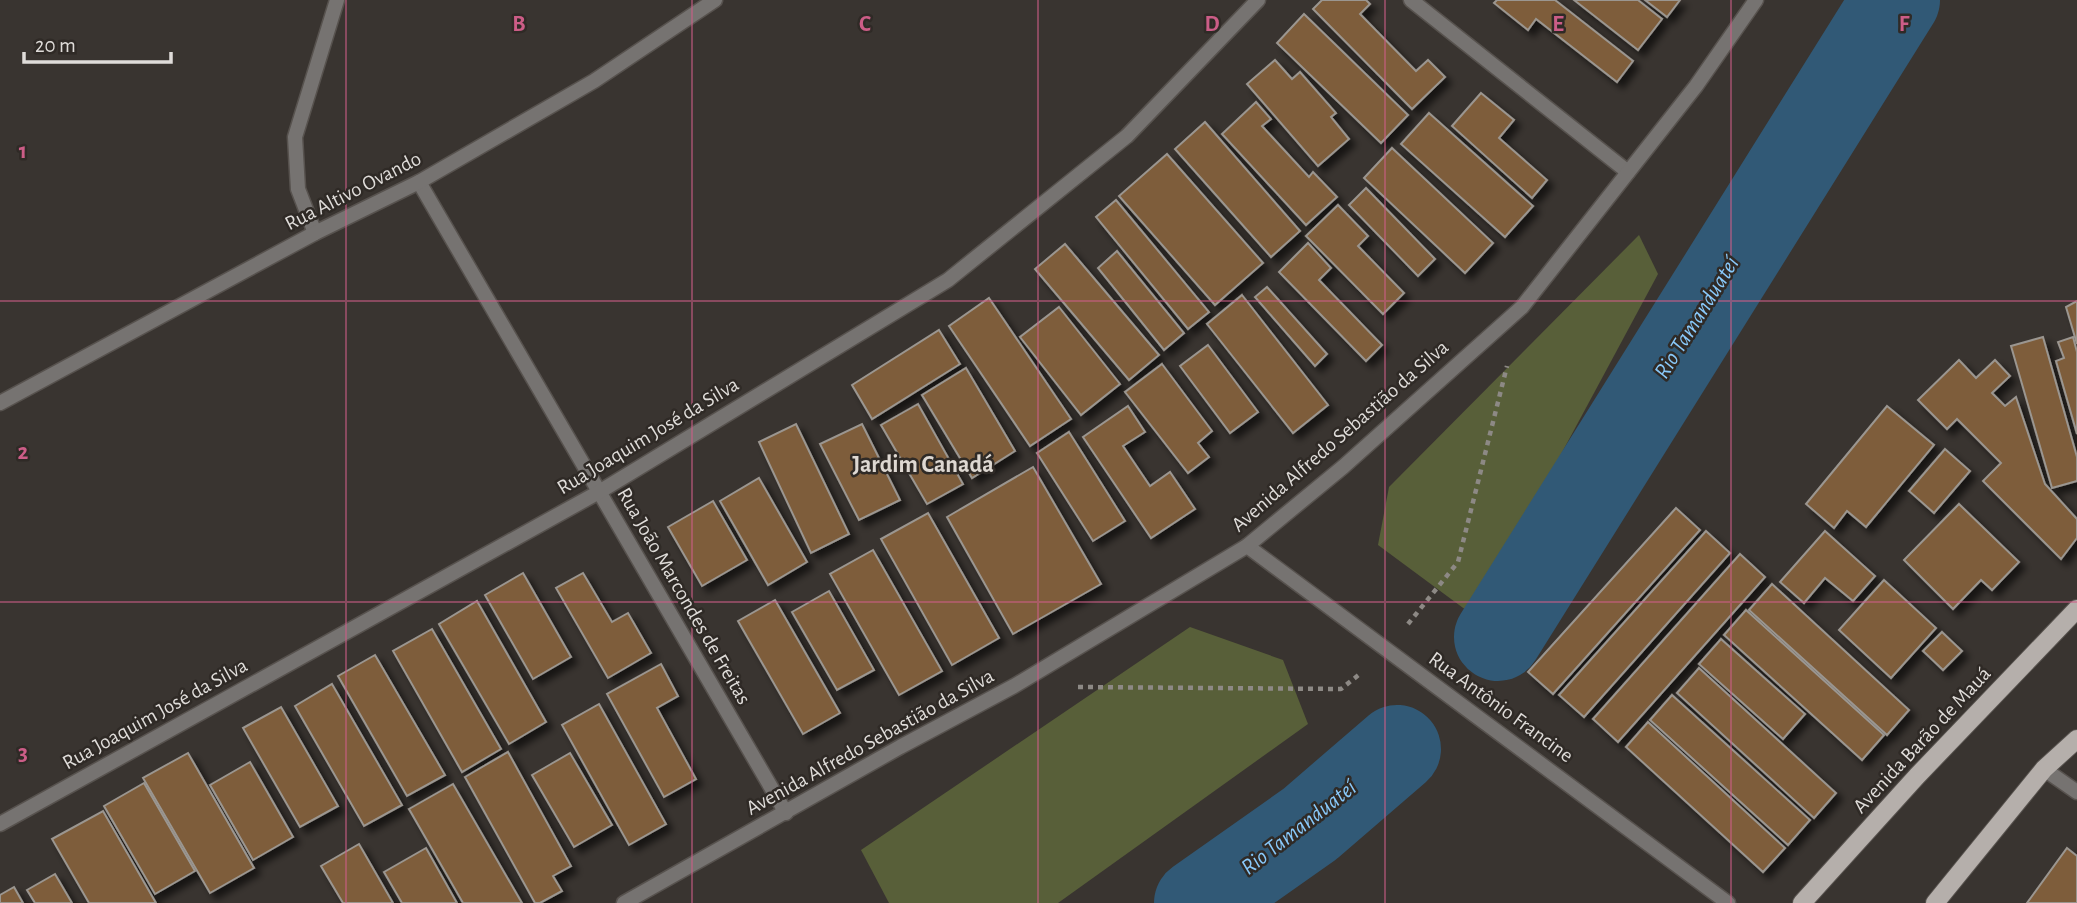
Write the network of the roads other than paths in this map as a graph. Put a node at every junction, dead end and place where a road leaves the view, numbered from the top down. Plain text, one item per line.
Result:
1 (337, 0) edge
2 (715, 0) edge
3 (1258, 0) edge
4 (1410, 0) edge
5 (1756, 0) edge
6 (1628, 172) junction
7 (419, 182) junction
8 (315, 233) junction
9 (0, 403) edge
10 (599, 492) junction
11 (1247, 546) junction
12 (2077, 609) edge
13 (2077, 739) edge
14 (2044, 769) junction
15 (2077, 792) edge
16 (786, 813) junction
17 (0, 824) edge
18 (624, 903) edge
19 (1728, 903) edge
20 (1802, 903) edge
21 (1935, 903) edge

1 - 8 street
2 - 7 street, Rua Altivo Ovando
3 - 10 street, Rua Joaquim José da Silva
4 - 6 street
5 - 6 street, Avenida Alfredo Sebastião da Silva
6 - 11 street, Avenida Alfredo Sebastião da Silva
7 - 8 street, Rua Altivo Ovando
7 - 10 street, Rua João Marcondes de Freitas
8 - 9 street, Rua Altivo Ovando
10 - 16 street, Rua João Marcondes de Freitas
10 - 17 street, Rua Joaquim José da Silva
11 - 16 street, Avenida Alfredo Sebastião da Silva
11 - 19 street, Rua Antônio Francine
12 - 20 main road, Avenida Barão de Mauá
13 - 14 main road
14 - 15 street
14 - 21 main road
16 - 18 street, Avenida Alfredo Sebastião da Silva

